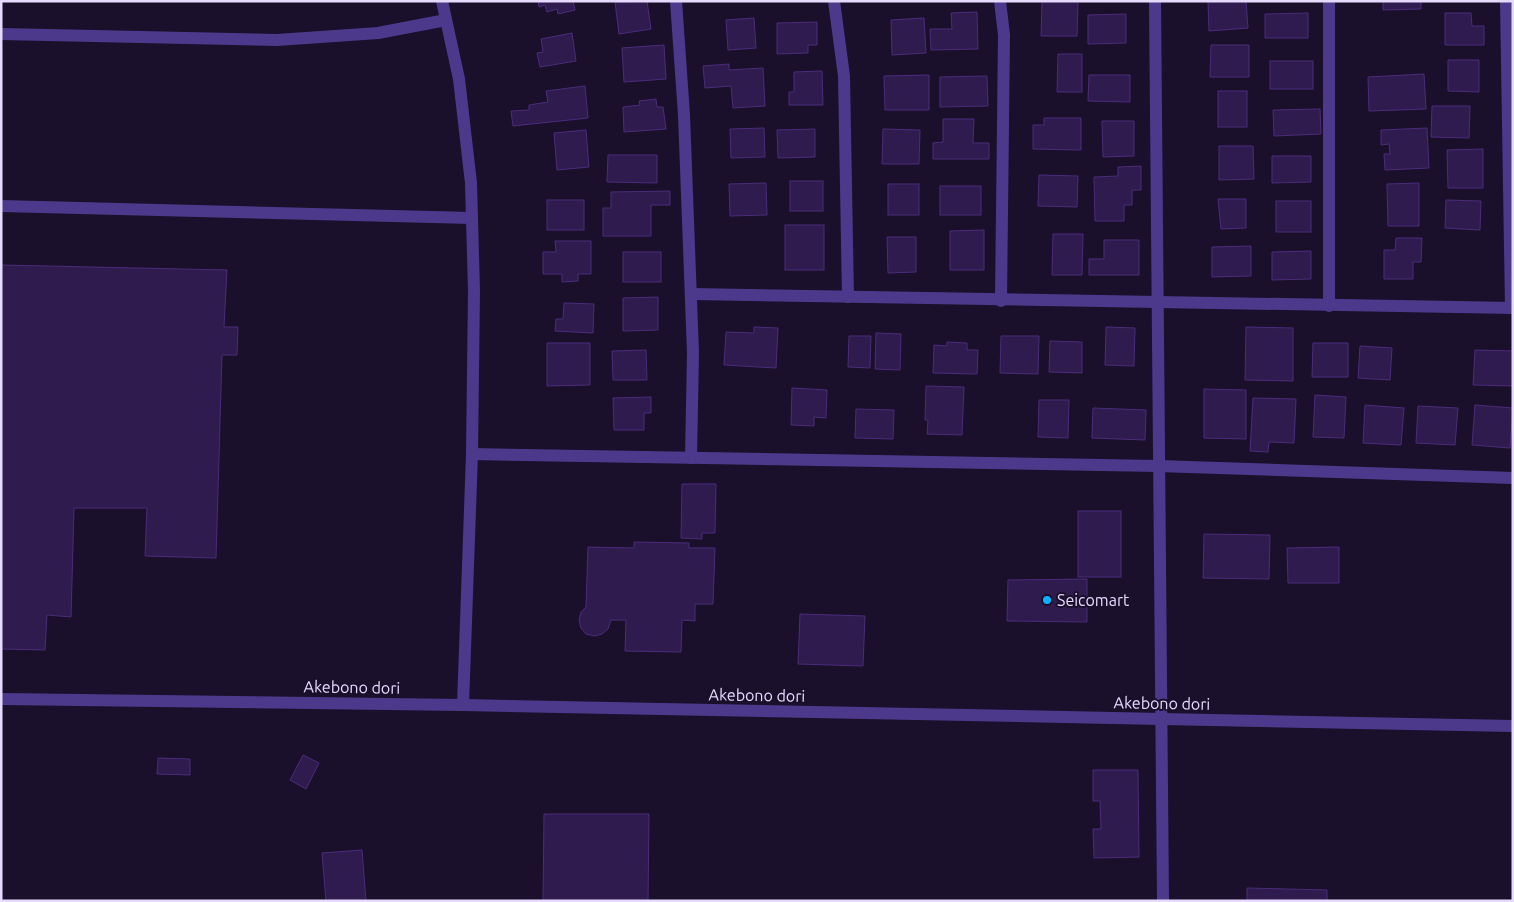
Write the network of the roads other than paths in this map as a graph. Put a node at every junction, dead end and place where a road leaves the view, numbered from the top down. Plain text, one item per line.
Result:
1 (442, 1) edge
2 (676, 1) edge
3 (834, 1) edge
4 (1000, 1) edge
5 (1155, 1) edge
6 (1329, 1) edge
7 (1506, 1) edge
8 (446, 20) junction
9 (1, 34) edge
10 (1, 206) edge
11 (472, 218) junction
12 (691, 294) junction
13 (848, 297) junction
14 (1001, 301) junction
15 (1157, 304) junction
16 (1329, 306) junction
17 (1512, 308) edge
18 (472, 454) junction
19 (691, 458) junction
20 (1158, 466) junction
21 (1513, 478) edge
22 (1, 699) edge
23 (463, 705) junction
24 (1161, 719) junction
25 (1513, 726) edge
26 (1163, 901) edge

1 - 8 street
2 - 12 street
3 - 13 street
4 - 14 street
5 - 15 street
6 - 16 street
7 - 17 street
8 - 9 street
8 - 11 street
10 - 11 street
11 - 18 street
12 - 13 street
12 - 19 street
13 - 14 street
14 - 15 street
15 - 16 street
15 - 20 street
16 - 17 street
18 - 19 street
18 - 23 street
19 - 20 street
20 - 21 street
20 - 24 street
22 - 23 street, Akebono dori
23 - 24 street, Akebono dori
24 - 25 street, Akebono dori
24 - 26 street

